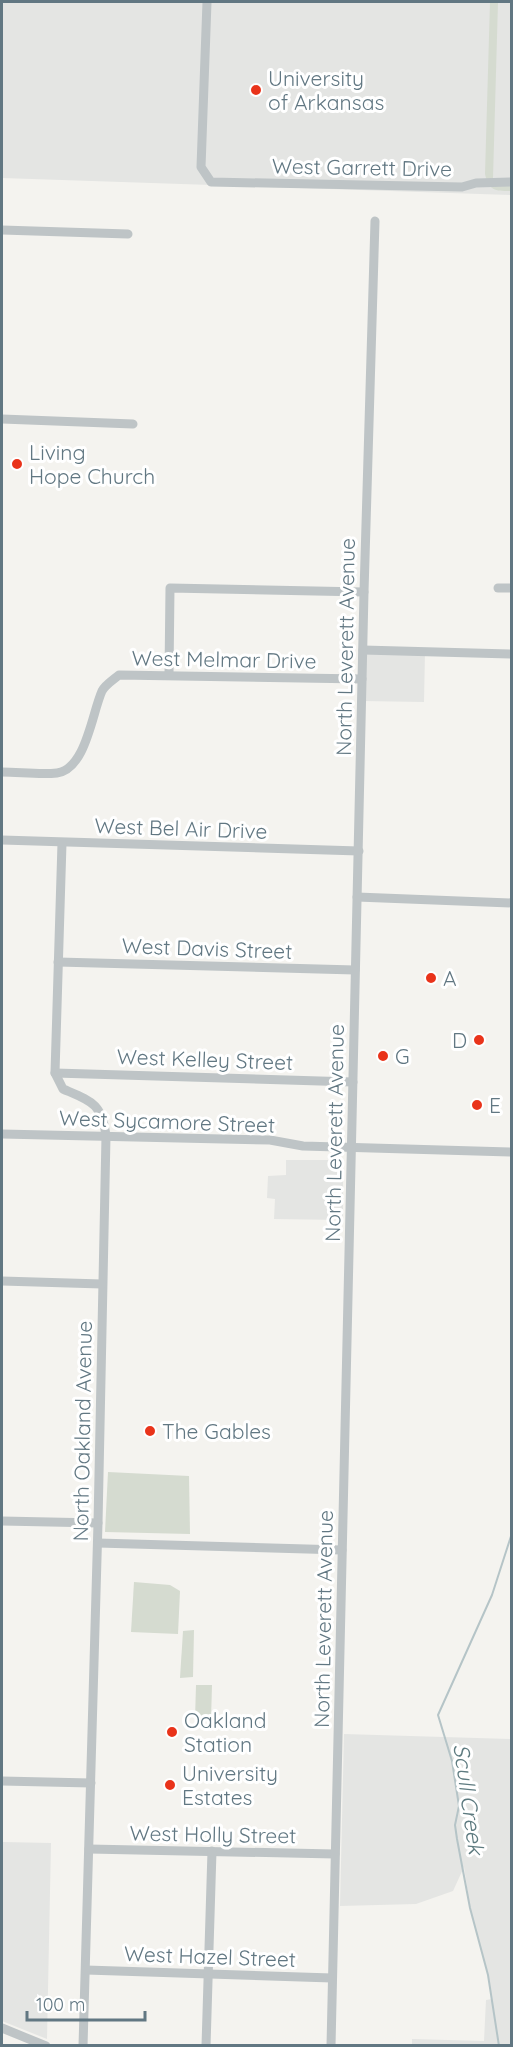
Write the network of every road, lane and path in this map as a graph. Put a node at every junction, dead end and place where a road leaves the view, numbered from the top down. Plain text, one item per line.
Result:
1 (207, 2) edge
2 (512, 182) edge
3 (375, 221) dead end
4 (2, 230) edge
5 (128, 234) dead end
6 (2, 419) edge
7 (133, 424) dead end
8 (498, 588) dead end
9 (512, 588) edge
10 (364, 592) junction
11 (363, 650) junction
12 (512, 654) edge
13 (169, 674) junction
14 (362, 680) junction
15 (2, 772) edge
16 (2, 840) edge
17 (62, 843) junction
18 (359, 851) junction
19 (357, 897) junction
20 (512, 903) edge
21 (58, 962) junction
22 (355, 970) junction
23 (55, 1073) junction
24 (353, 1082) junction
25 (2, 1134) edge
26 (106, 1136) junction
27 (352, 1148) junction
28 (512, 1152) edge
29 (2, 1281) edge
30 (102, 1284) junction
31 (2, 1521) edge
32 (98, 1523) junction
33 (98, 1543) junction
34 (342, 1550) junction
35 (2, 1781) edge
36 (91, 1783) junction
37 (89, 1849) junction
38 (212, 1851) junction
39 (335, 1854) junction
40 (86, 1971) junction
41 (207, 1974) junction
42 (333, 1978) junction
43 (2, 2028) edge
44 (46, 2046) edge
45 (83, 2046) edge
46 (206, 2046) edge
47 (331, 2046) edge

1 - 2 street, West Garrett Drive
3 - 10 street, North Leverett Avenue
4 - 5 street
6 - 7 street
8 - 9 street
10 - 11 street, North Leverett Avenue
10 - 13 street
11 - 12 street
11 - 14 street, North Leverett Avenue
13 - 14 street, West Melmar Drive
13 - 15 street, West Melmar Drive
14 - 18 street, North Leverett Avenue
16 - 17 street, West Bel Air Drive
17 - 18 street, West Bel Air Drive
17 - 21 street
18 - 19 street, North Leverett Avenue
19 - 20 street
19 - 22 street, North Leverett Avenue
21 - 22 street, West Davis Street
21 - 23 street
22 - 24 street, North Leverett Avenue
23 - 24 street, West Kelley Street
23 - 26 street, North Oakland Avenue
24 - 27 street, North Leverett Avenue
25 - 26 street, West Sycamore Street
26 - 27 street, West Sycamore Street
26 - 30 street, North Oakland Avenue
27 - 28 street, West Sycamore Street
27 - 34 street, North Leverett Avenue
29 - 30 street
30 - 32 street, North Oakland Avenue
31 - 32 street
32 - 33 street, North Oakland Avenue
33 - 34 street
33 - 36 street, North Oakland Avenue
34 - 39 street, North Leverett Avenue
35 - 36 street
36 - 37 street, North Oakland Avenue
37 - 38 street, West Holly Street
37 - 40 street, North Oakland Avenue
38 - 39 street, West Holly Street
38 - 41 street
39 - 42 street, North Leverett Avenue
40 - 41 street, West Hazel Street
40 - 45 street, North Oakland Avenue
41 - 42 street, West Hazel Street
41 - 46 street
42 - 47 street, North Leverett Avenue
43 - 44 street

